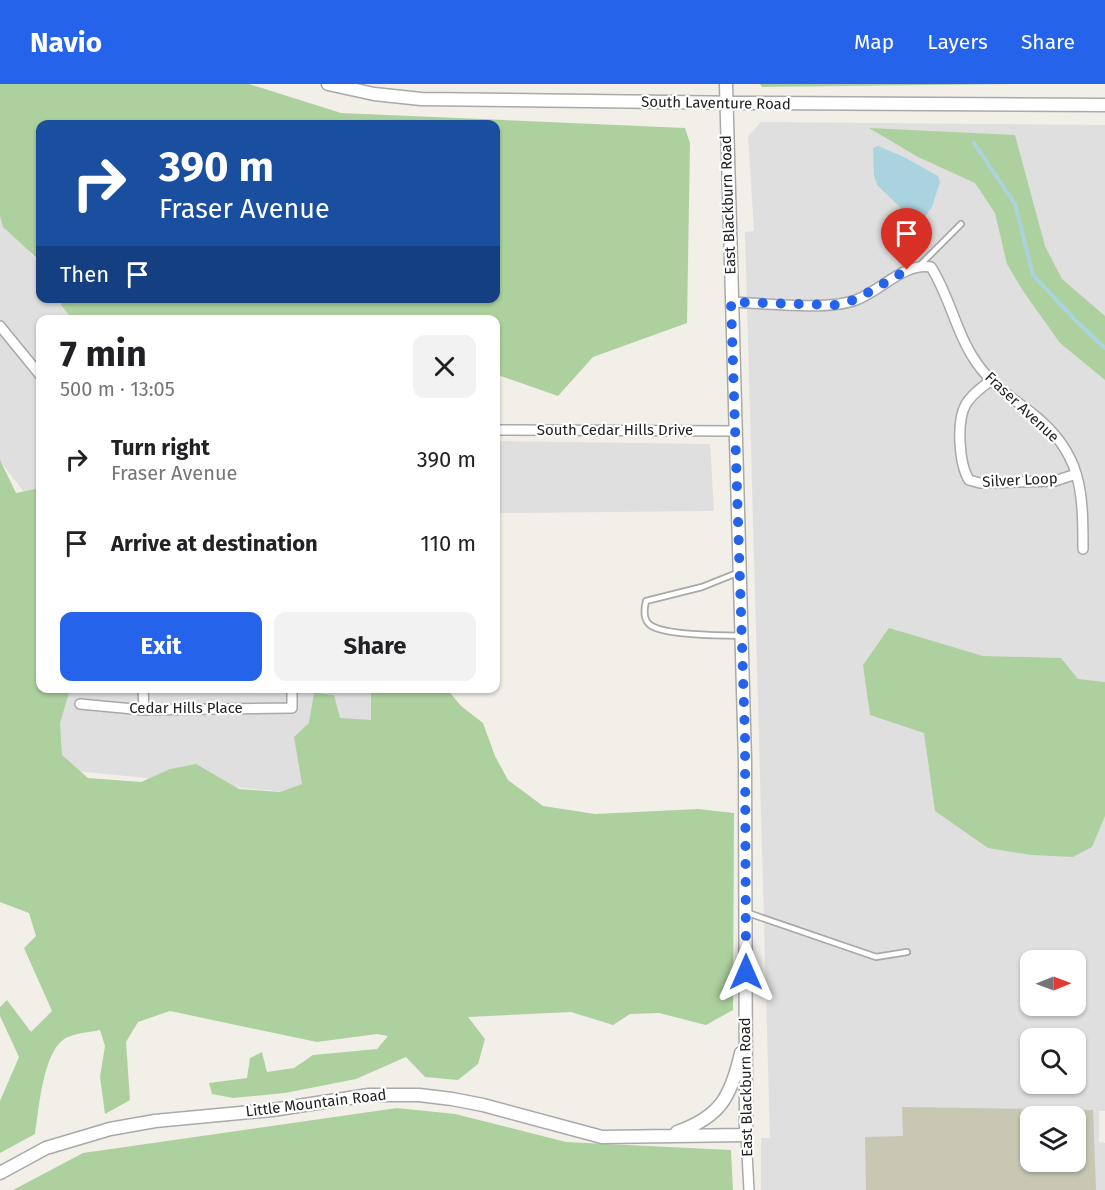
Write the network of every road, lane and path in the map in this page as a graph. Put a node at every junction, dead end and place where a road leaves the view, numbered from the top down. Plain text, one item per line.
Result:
1 (328, 84) edge
2 (726, 84) edge
3 (726, 103) junction
4 (1105, 105) edge
5 (961, 224) dead end
6 (919, 266) junction
7 (731, 302) junction
8 (0, 326) edge
9 (36, 370) edge
10 (990, 381) junction
11 (500, 430) edge
12 (736, 431) junction
13 (1076, 474) junction
14 (1083, 549) dead end
15 (740, 572) junction
16 (742, 636) junction
17 (143, 693) edge
18 (292, 693) edge
19 (80, 704) dead end
20 (144, 710) junction
21 (746, 912) junction
22 (907, 952) dead end
23 (746, 1033) junction
24 (746, 1135) junction
25 (667, 1136) junction
26 (0, 1173) edge
27 (749, 1190) edge

1 - 3 street, South Laventure Road
2 - 3 street, East Blackburn Road
3 - 4 street, South Laventure Road
3 - 7 street, East Blackburn Road
5 - 6 lane
6 - 7 street
6 - 10 street, Fraser Avenue
7 - 12 street, East Blackburn Road
8 - 9 street
10 - 13 street, Fraser Avenue
10 - 13 street, Silver Loop
11 - 12 street, South Cedar Hills Drive
12 - 15 street, East Blackburn Road
13 - 14 street, Fraser Avenue
15 - 16 street, East Blackburn Road
15 - 16 lane
16 - 21 street, East Blackburn Road
17 - 20 street
18 - 20 street, Cedar Hills Place
19 - 20 street, Cedar Hills Place
21 - 22 lane
21 - 23 street, East Blackburn Road
23 - 24 street, East Blackburn Road
23 - 25 street
24 - 25 street, Little Mountain Road
24 - 27 street, East Blackburn Road
25 - 26 street, Little Mountain Road

